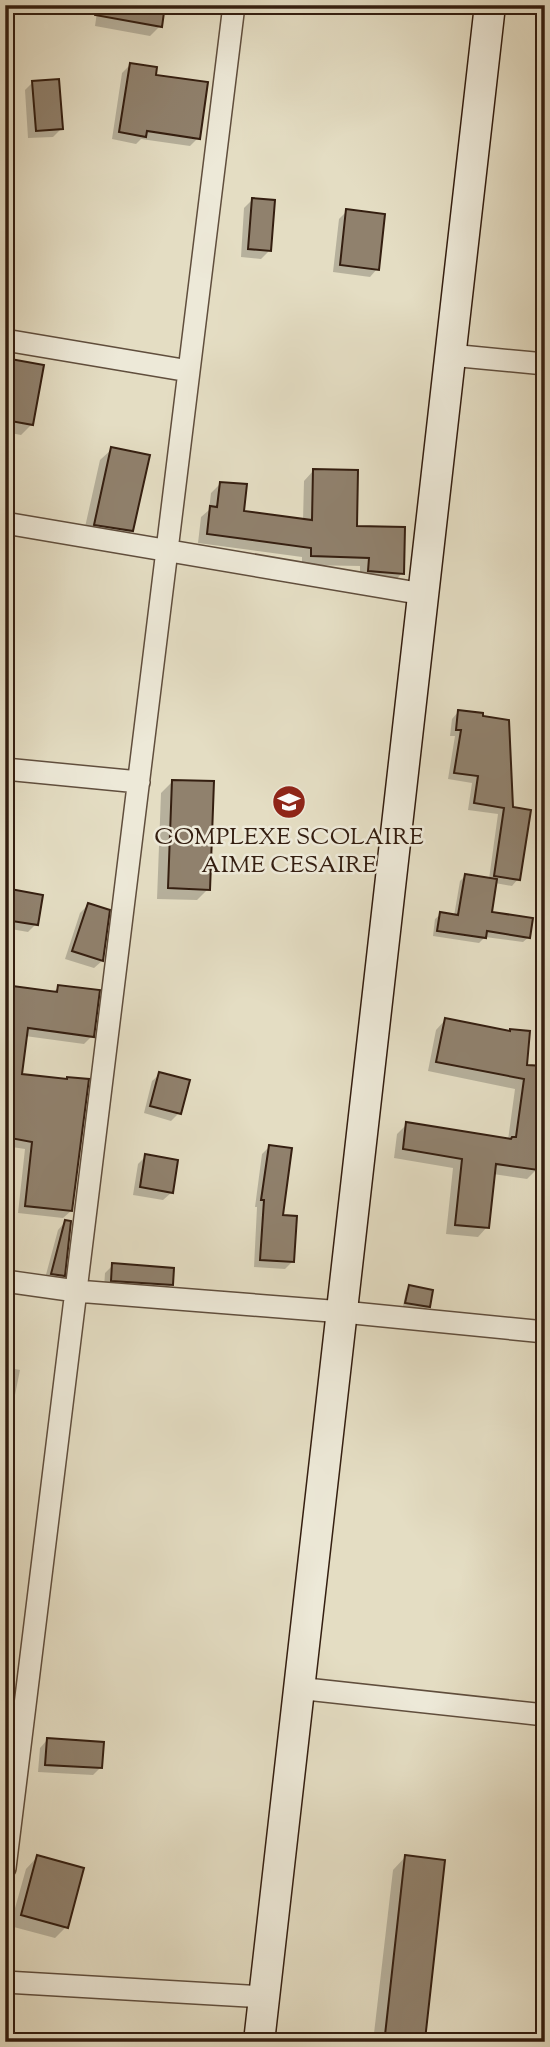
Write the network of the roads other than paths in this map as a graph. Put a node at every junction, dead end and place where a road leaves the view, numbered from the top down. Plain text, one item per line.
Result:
1 (234, 5) edge
2 (489, 5) edge
3 (5, 340) edge
4 (450, 355) junction
5 (545, 364) edge
6 (189, 372) junction
7 (5, 523) edge
8 (167, 551) junction
9 (423, 594) junction
10 (5, 769) edge
11 (139, 782) junction
12 (5, 1281) edge
13 (76, 1291) junction
14 (343, 1312) junction
15 (545, 1332) edge
16 (298, 1688) junction
17 (545, 1715) edge
18 (11, 1769) edge
19 (5, 1868) edge
20 (5, 1982) edge
21 (264, 1997) junction
22 (259, 2042) edge

1 - 6 street
2 - 4 main road
3 - 6 street
4 - 5 street
4 - 9 main road
6 - 8 street
7 - 8 street
8 - 9 street
8 - 11 street
9 - 14 main road
10 - 11 street
11 - 13 street
12 - 13 street
13 - 14 street
13 - 18 street
14 - 15 street
14 - 16 main road
16 - 17 street
16 - 21 main road
18 - 19 street
20 - 21 street
21 - 22 main road

